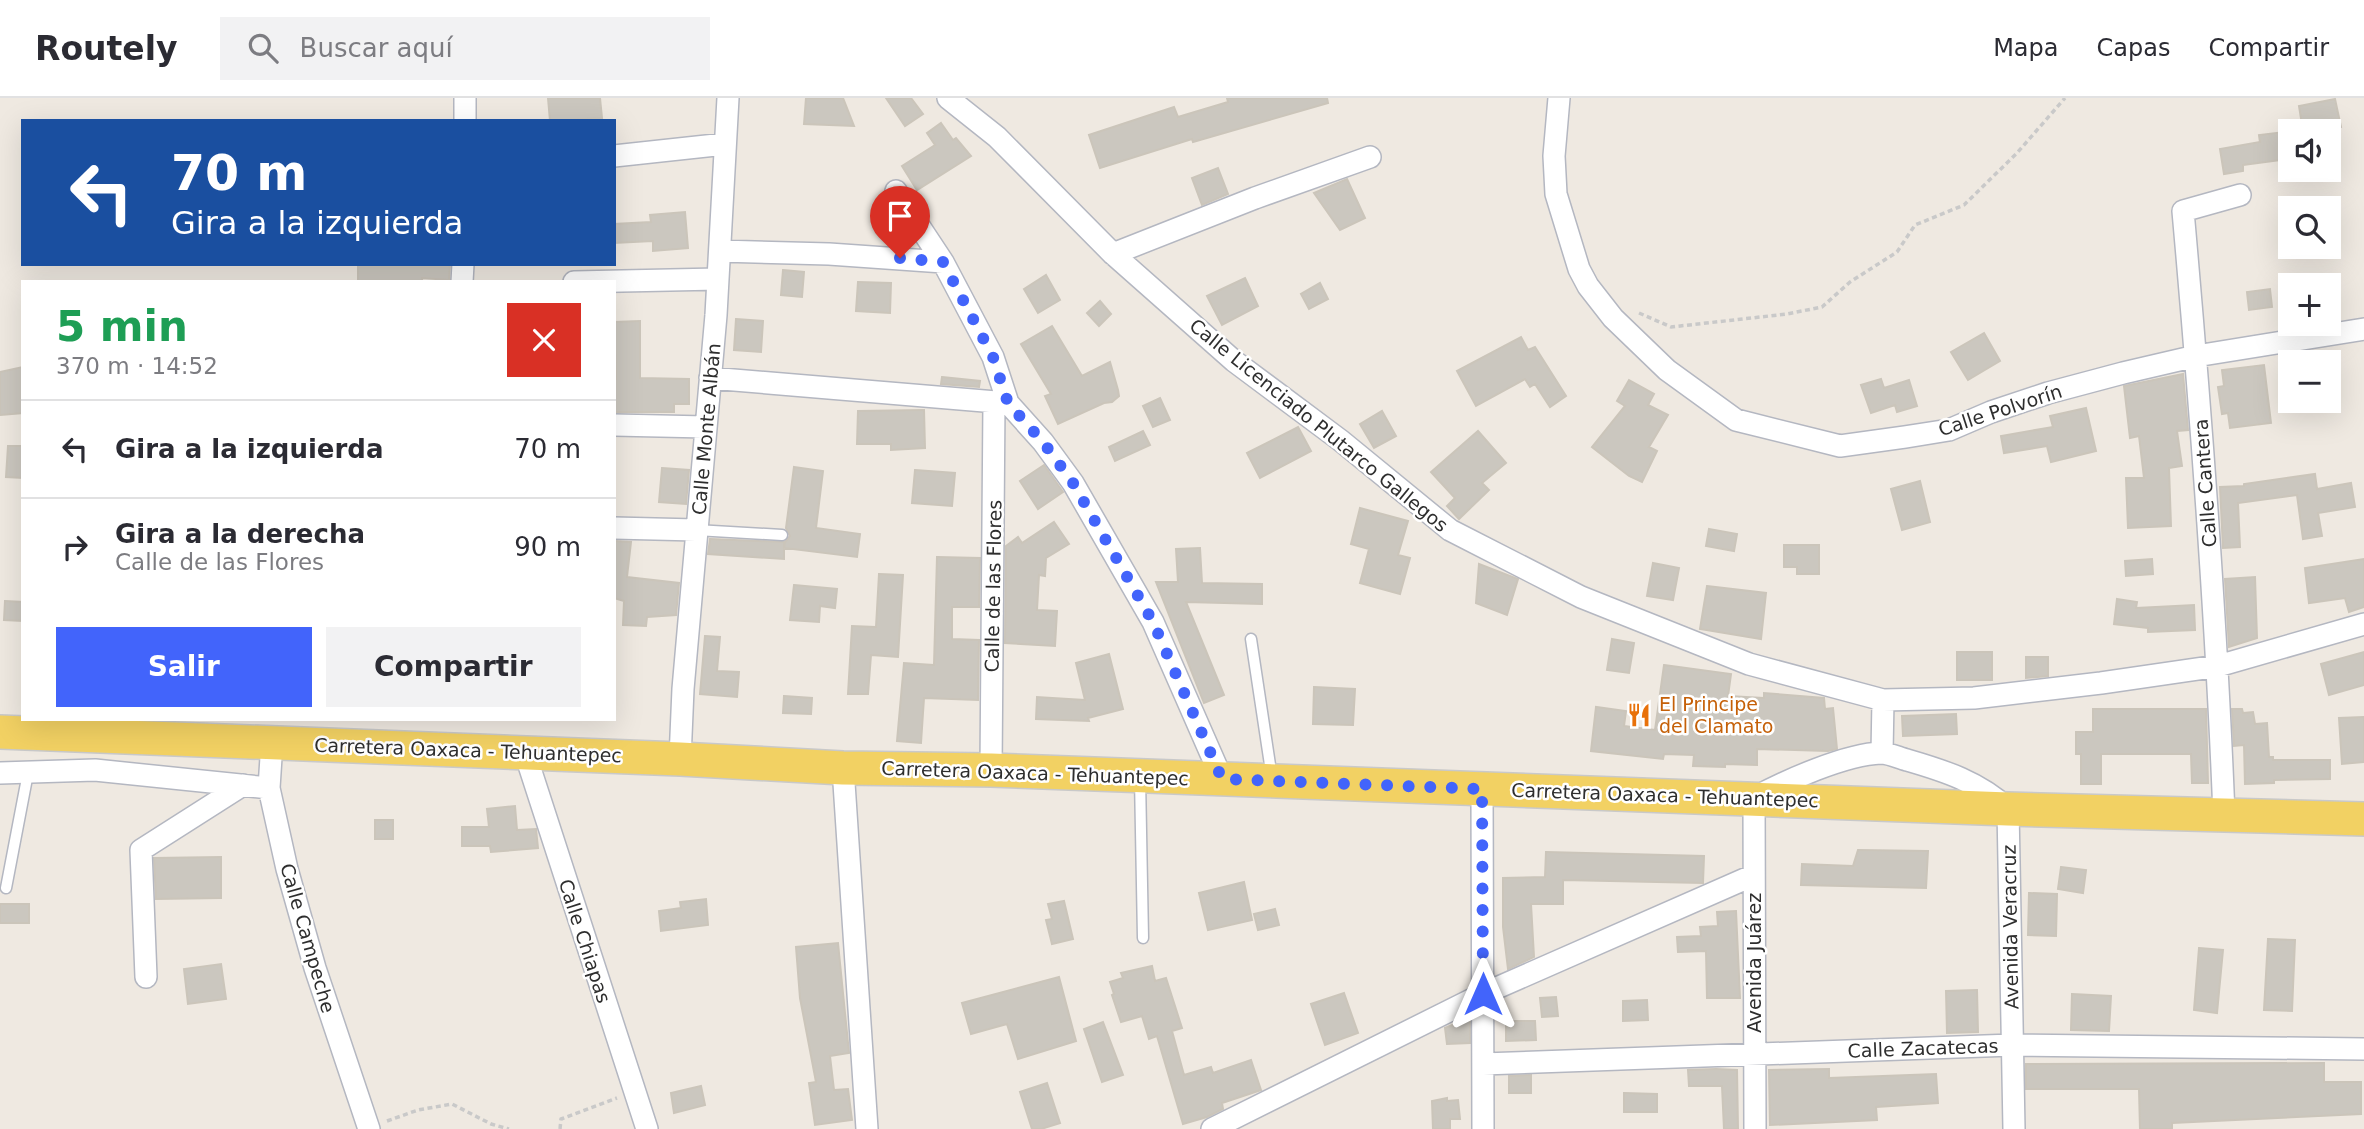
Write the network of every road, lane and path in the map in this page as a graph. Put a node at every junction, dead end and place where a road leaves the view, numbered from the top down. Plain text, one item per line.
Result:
1 (465, 98) edge
2 (728, 98) edge
3 (948, 98) edge
4 (1559, 98) edge
5 (2065, 98) edge
6 (465, 119) edge
7 (725, 144) junction
8 (616, 156) edge
9 (1370, 157) dead end
10 (896, 191) dead end
11 (2240, 195) dead end
12 (720, 251) junction
13 (1113, 254) junction
14 (943, 262) junction
15 (718, 279) junction
16 (616, 281) edge
17 (1636, 312) dead end
18 (2364, 329) edge
19 (2196, 356) junction
20 (710, 378) junction
21 (1001, 403) junction
22 (616, 425) edge
23 (706, 427) junction
24 (616, 528) edge
25 (696, 530) junction
26 (782, 535) dead end
27 (2364, 624) edge
28 (1251, 639) dead end
29 (2218, 666) junction
30 (1883, 700) junction
31 (22, 728) edge
32 (204, 729) edge
33 (272, 742) junction
34 (524, 753) junction
35 (1882, 753) junction
36 (680, 759) junction
37 (843, 768) junction
38 (991, 770) junction
39 (0, 773) edge
40 (27, 774) junction
41 (1140, 776) junction
42 (1222, 779) junction
43 (1272, 780) junction
44 (243, 785) junction
45 (268, 788) junction
46 (1482, 789) junction
47 (1754, 798) junction
48 (2008, 809) junction
49 (2224, 815) junction
50 (2364, 819) edge
51 (1754, 875) junction
52 (6, 888) dead end
53 (1143, 938) dead end
54 (146, 977) dead end
55 (1483, 994) junction
56 (2011, 1045) junction
57 (2364, 1049) edge
58 (1755, 1053) junction
59 (1483, 1064) junction
60 (636, 1091) junction
61 (369, 1128) edge
62 (1215, 1128) edge
63 (509, 1129) edge
64 (560, 1129) edge
65 (647, 1129) edge
66 (867, 1129) edge
67 (1483, 1129) edge
68 (1755, 1129) edge
69 (2014, 1129) edge

1 - 6 street
2 - 7 street, Calle Monte Albán
3 - 13 street, Calle Licenciado Plutarco Gallegos
4 - 19 street, Calle Polvorín
5 - 17 path
7 - 8 street
7 - 12 street, Calle Monte Albán
9 - 13 street
10 - 14 street, Calle de las Flores
11 - 19 street, Calle Cantera
12 - 14 street
12 - 15 street, Calle Monte Albán
13 - 30 street, Calle Licenciado Plutarco Gallegos
14 - 21 street, Calle de las Flores
15 - 16 street
15 - 20 street, Calle Monte Albán
18 - 19 street, Calle Polvorín
19 - 29 street, Calle Cantera
20 - 21 street
20 - 23 street, Calle Monte Albán
21 - 38 street, Calle de las Flores
21 - 42 street, Calle de las Flores
22 - 23 street
23 - 25 street, Calle Monte Albán
24 - 25 street
25 - 26 lane
25 - 36 street, Calle Monte Albán
27 - 29 street, Calle Licenciado Plutarco Gallegos
28 - 43 lane
29 - 30 street, Calle Licenciado Plutarco Gallegos
29 - 49 street, Calle Cantera
30 - 35 street
31 - 32 main road, Carretera Oaxaca - Tehuantepec
32 - 33 main road, Carretera Oaxaca - Tehuantepec
33 - 34 main road, Carretera Oaxaca - Tehuantepec
33 - 45 street, Calle Campeche
34 - 36 main road, Carretera Oaxaca - Tehuantepec
34 - 60 street, Calle Chiapas
35 - 47 street
35 - 48 street
36 - 37 main road, Carretera Oaxaca - Tehuantepec
37 - 38 main road, Carretera Oaxaca - Tehuantepec
37 - 66 street
38 - 41 main road, Carretera Oaxaca - Tehuantepec
39 - 40 street
40 - 44 street
40 - 52 lane
41 - 42 main road, Carretera Oaxaca - Tehuantepec
41 - 53 lane
42 - 43 main road, Carretera Oaxaca - Tehuantepec
43 - 46 main road, Carretera Oaxaca - Tehuantepec
44 - 45 street
44 - 54 street
45 - 61 street, Calle Campeche
46 - 47 main road, Carretera Oaxaca - Tehuantepec
46 - 55 street
47 - 48 main road, Carretera Oaxaca - Tehuantepec
47 - 51 street, Avenida Juárez
48 - 49 main road, Carretera Oaxaca - Tehuantepec
48 - 56 street, Avenida Veracruz
49 - 50 main road, Carretera Oaxaca - Tehuantepec
51 - 55 street
51 - 58 street, Avenida Juárez
55 - 59 street
55 - 62 street
56 - 57 street, Calle Zacatecas
56 - 58 street, Calle Zacatecas
56 - 69 street, Avenida Veracruz
58 - 59 street, Calle Zacatecas
58 - 68 street, Avenida Juárez
59 - 67 street
60 - 64 path
60 - 65 street, Calle Chiapas
61 - 63 path

